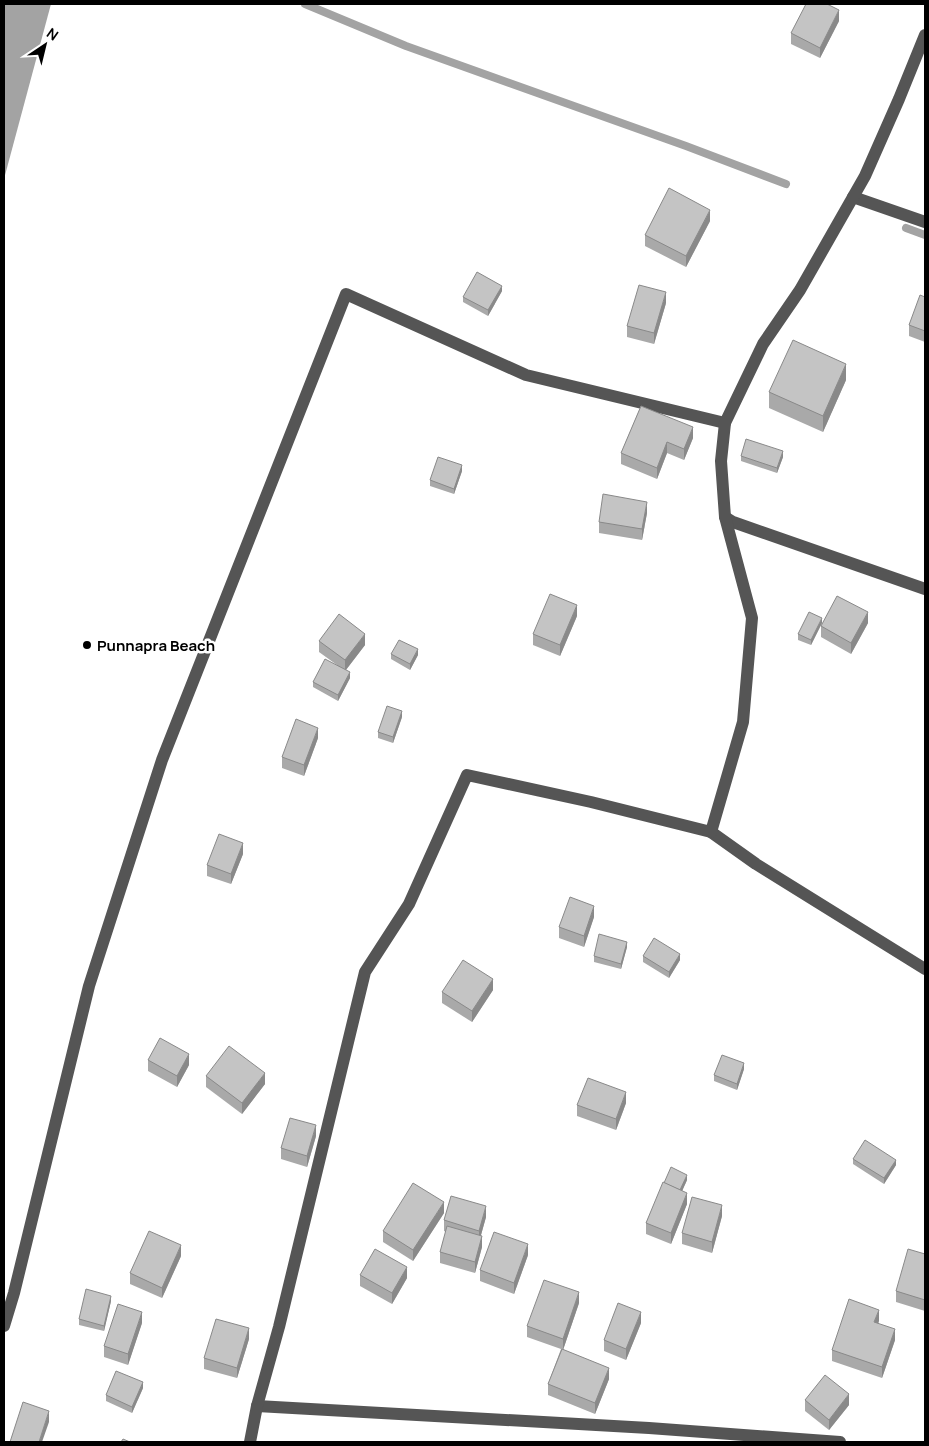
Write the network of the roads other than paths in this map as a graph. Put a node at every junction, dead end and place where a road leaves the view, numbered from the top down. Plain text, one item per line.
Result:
1 (925, 35) edge
2 (853, 197) junction
3 (925, 222) edge
4 (725, 423) junction
5 (725, 517) junction
6 (925, 589) edge
7 (711, 832) junction
8 (925, 969) edge
9 (4, 1326) edge
10 (257, 1406) junction
11 (250, 1442) edge
12 (840, 1442) edge

1 - 2 street
2 - 3 street
2 - 4 street
4 - 5 street
4 - 9 street
5 - 6 street
5 - 7 street
7 - 8 street
7 - 10 street
10 - 11 street
10 - 12 street

